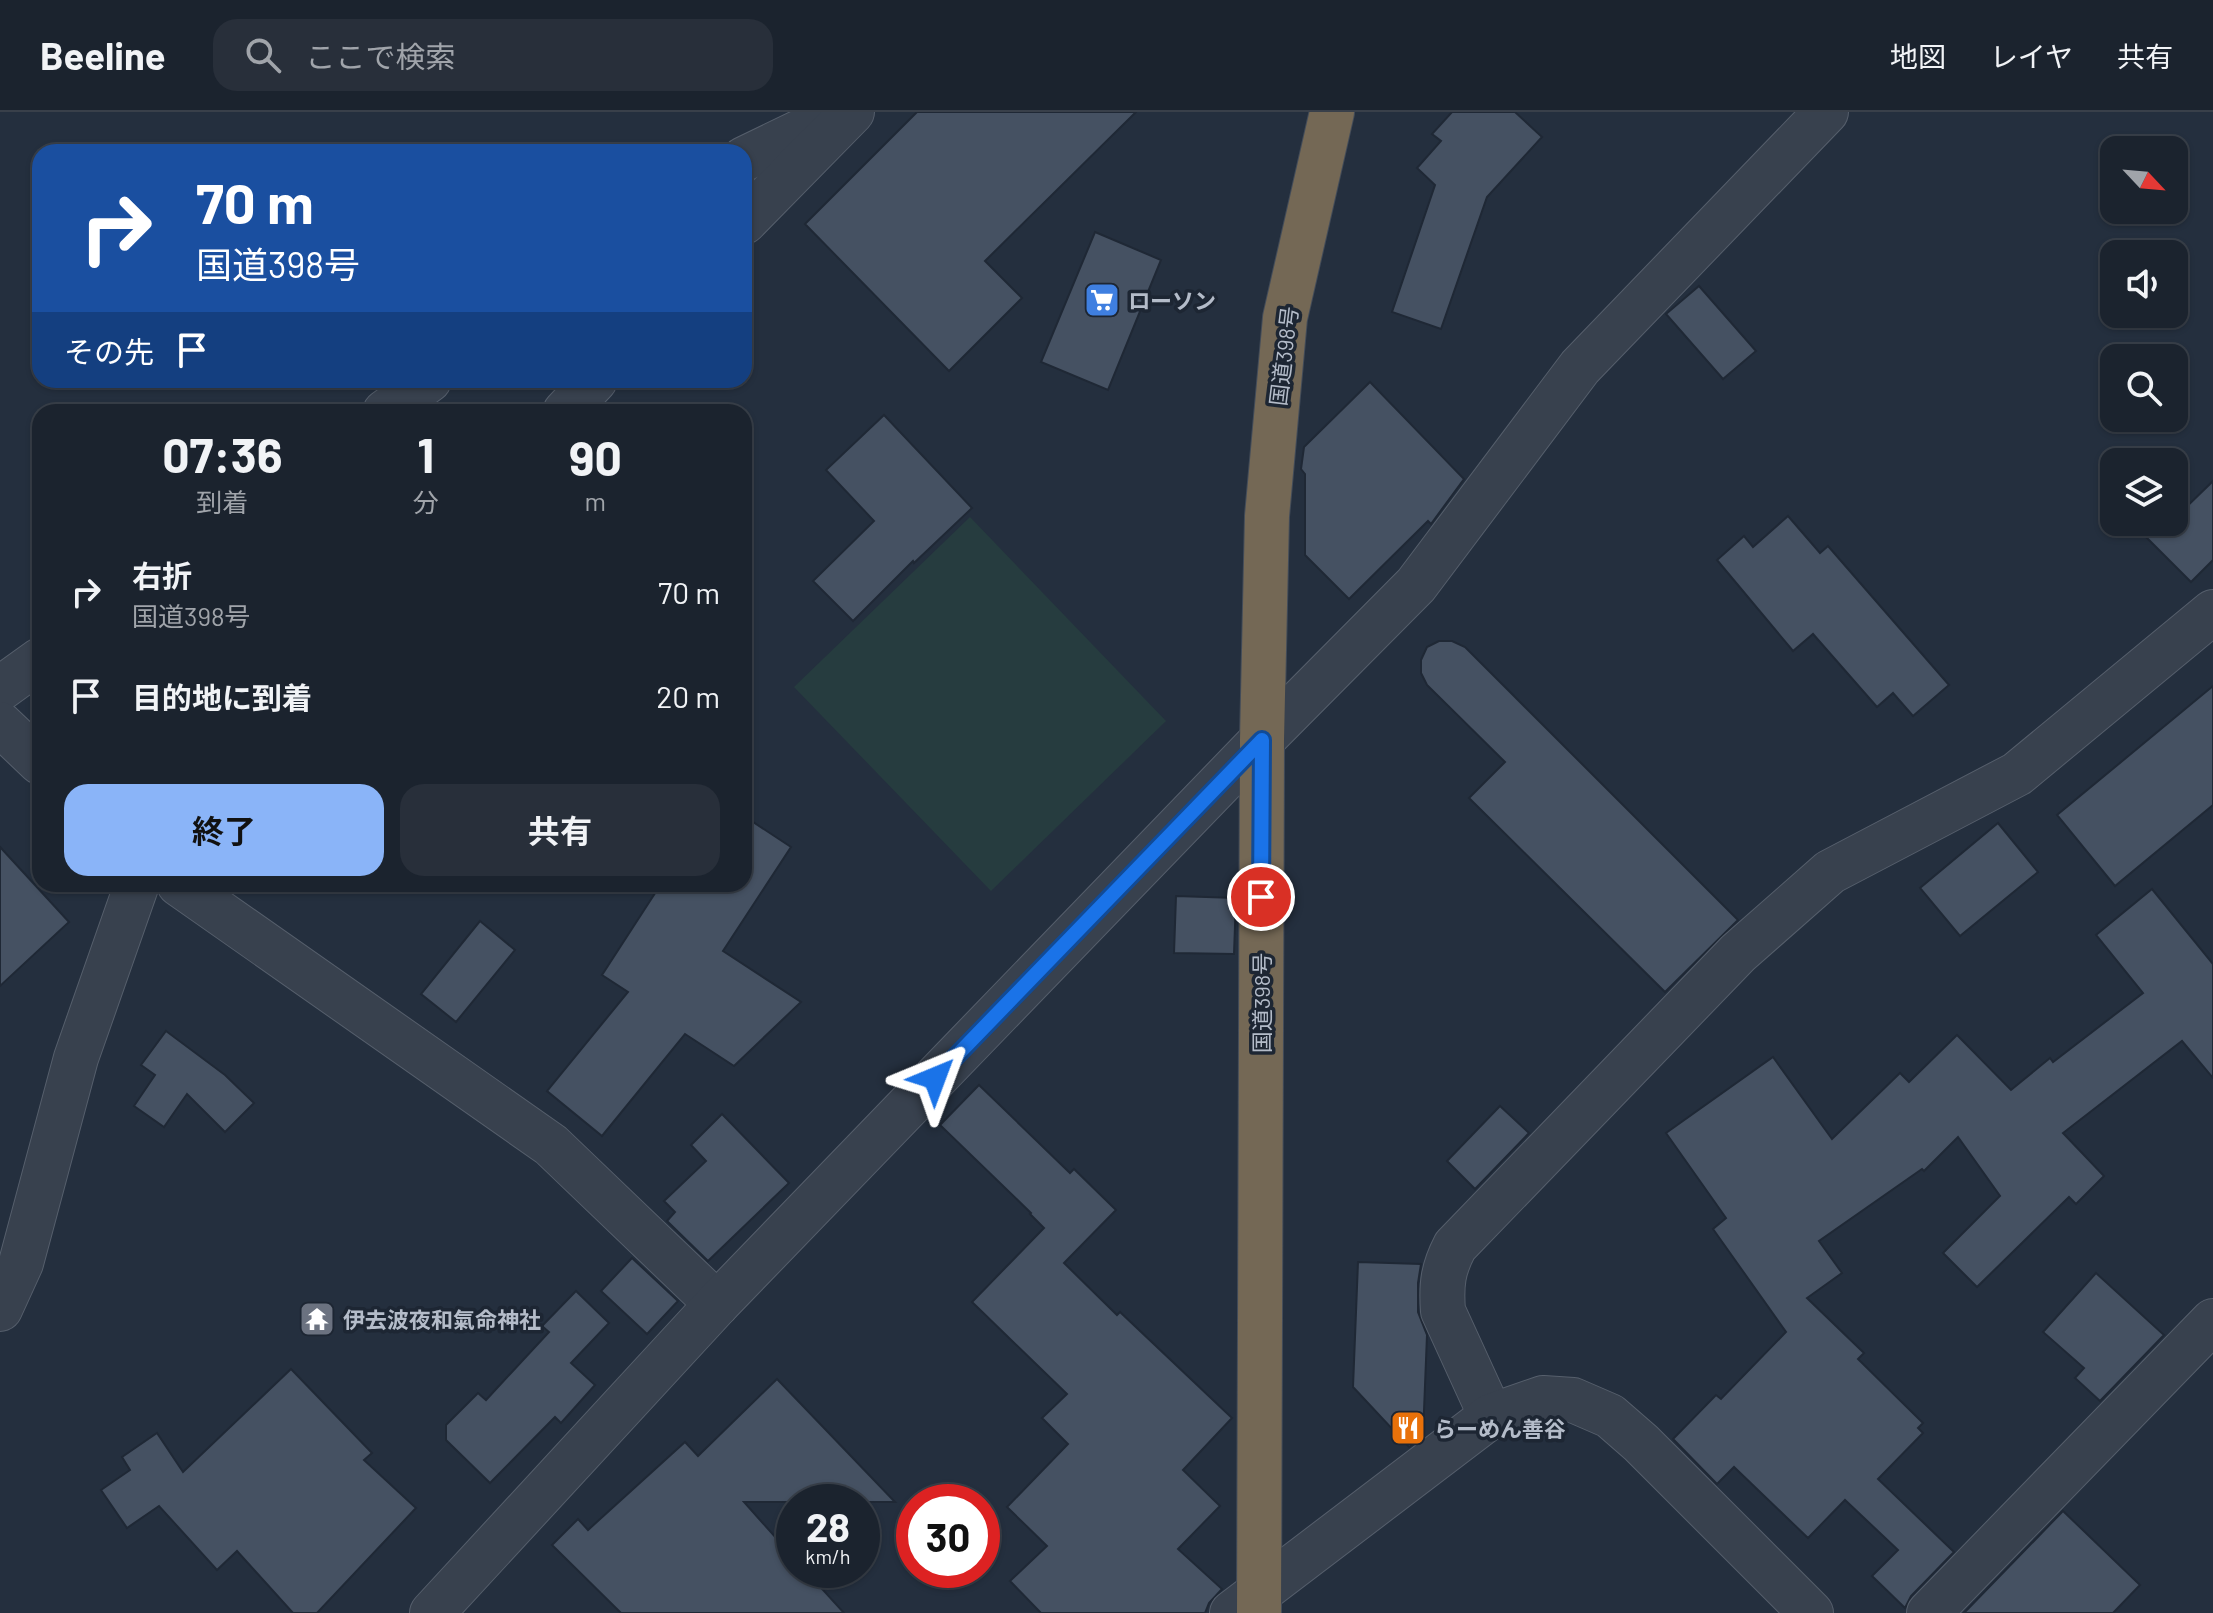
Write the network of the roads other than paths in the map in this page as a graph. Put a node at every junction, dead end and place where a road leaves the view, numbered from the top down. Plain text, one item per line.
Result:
1 (843, 112) edge
2 (852, 112) edge
3 (1332, 112) edge
4 (1826, 112) edge
5 (752, 155) edge
6 (752, 214) edge
7 (418, 388) edge
8 (588, 388) edge
9 (396, 404) edge
10 (572, 404) edge
11 (2213, 612) edge
12 (32, 666) edge
13 (0, 689) edge
14 (0, 724) edge
15 (1262, 740) junction
16 (32, 754) edge
17 (134, 892) edge
18 (190, 892) edge
19 (717, 1304) junction
20 (0, 1309) edge
21 (2213, 1321) edge
22 (1491, 1416) junction
23 (1250, 1606) edge
24 (432, 1613) edge
25 (1811, 1613) edge
26 (1929, 1613) edge

1 - 5 street
2 - 6 street
3 - 15 highway, 国道398号
4 - 15 street
7 - 9 street
8 - 10 street
11 - 22 street
12 - 13 street
14 - 16 street
15 - 19 street
15 - 23 highway, 国道398号
17 - 20 street
18 - 19 street
19 - 24 street
21 - 26 street
22 - 23 street
22 - 25 street

